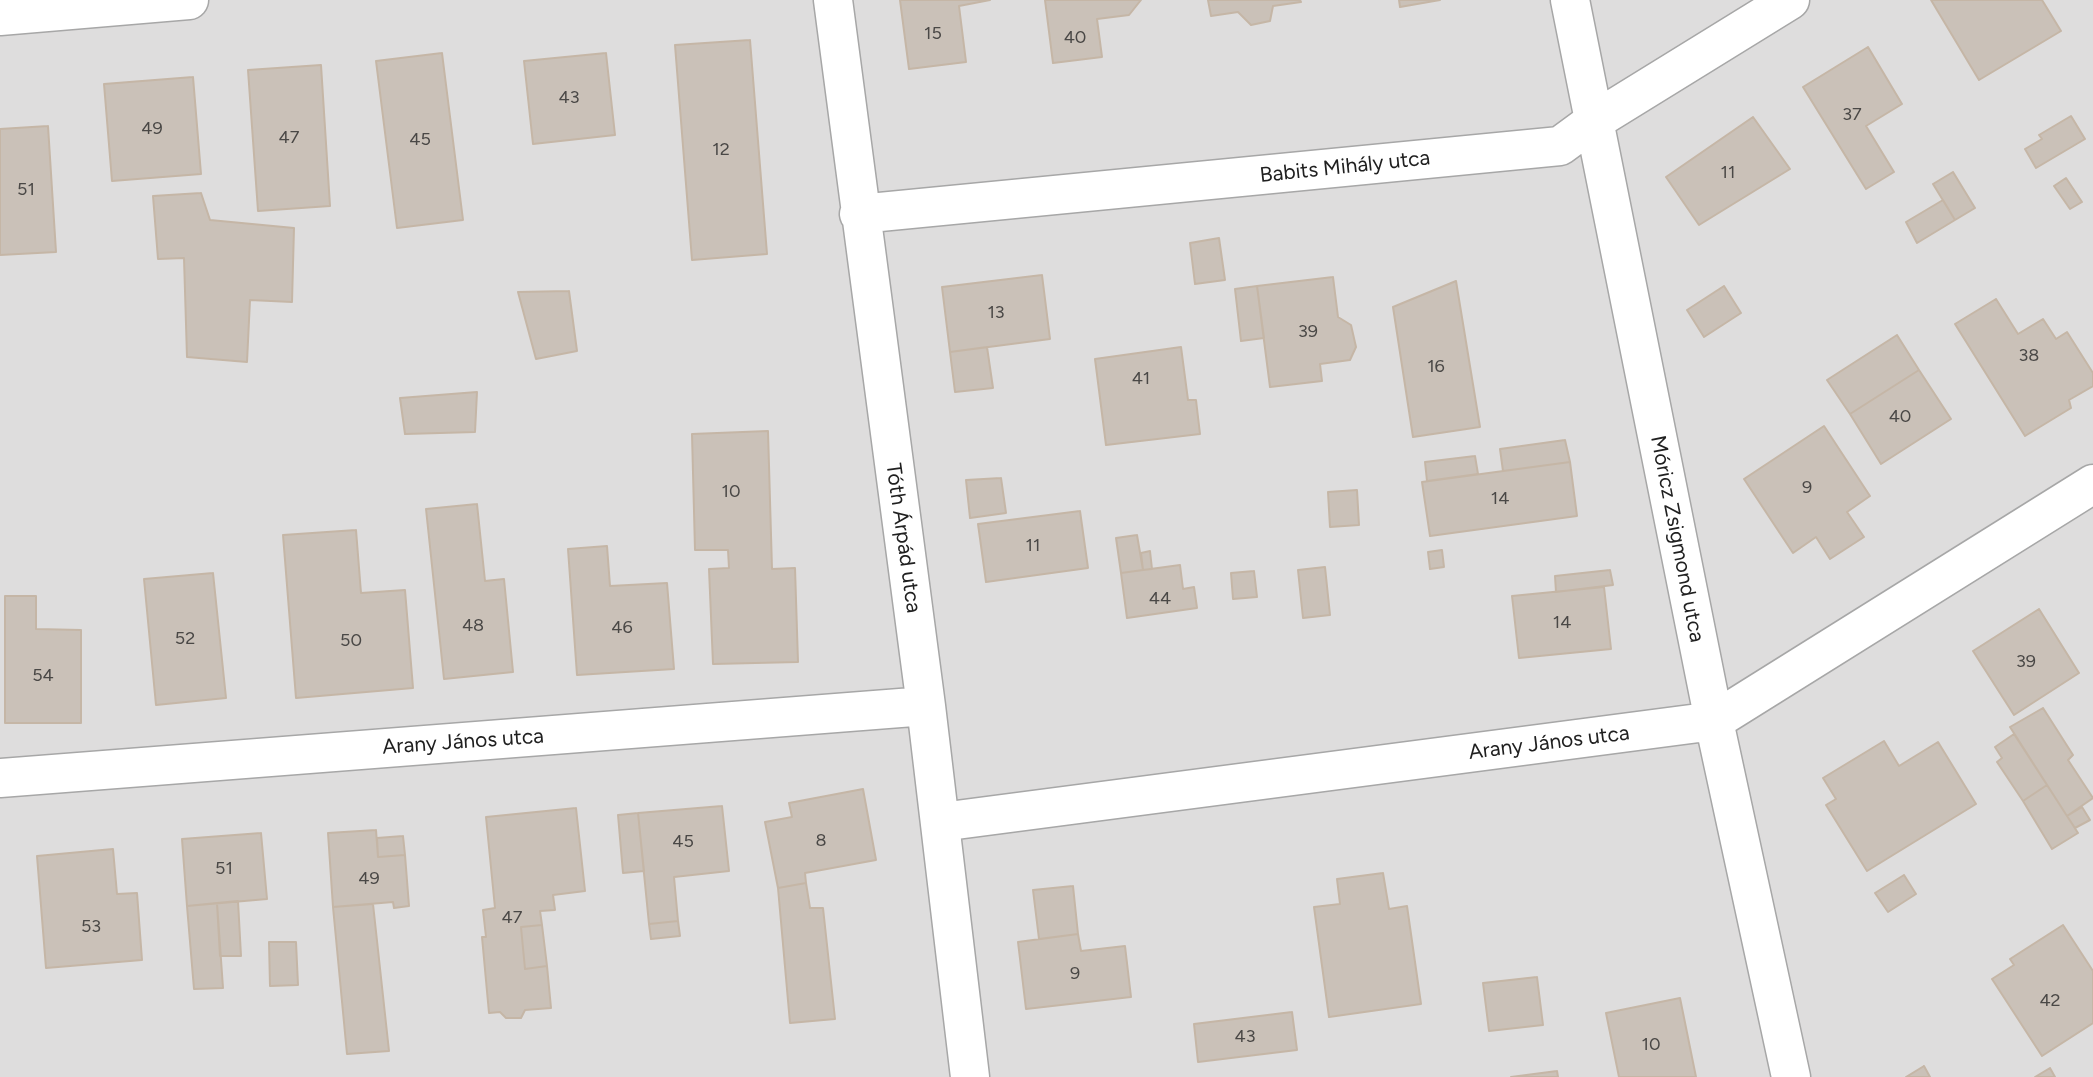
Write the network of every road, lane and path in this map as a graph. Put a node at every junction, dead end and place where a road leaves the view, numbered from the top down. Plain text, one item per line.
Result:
1 (189, 0) edge
2 (833, 0) edge
3 (1570, 0) edge
4 (1790, 0) edge
5 (0, 16) edge
6 (1594, 121) junction
7 (859, 214) junction
8 (2093, 484) edge
9 (926, 706) junction
10 (1714, 721) junction
11 (0, 778) edge
12 (941, 822) junction
13 (970, 1077) edge
14 (1791, 1077) edge

1 - 5 street
2 - 7 street, Tóth Árpád utca
3 - 6 street, Móricz Zsigmond utca
4 - 6 street, Babits Mihály utca
6 - 7 street, Babits Mihály utca
6 - 10 street, Móricz Zsigmond utca
7 - 9 street, Tóth Árpád utca
8 - 10 street, Arany János utca
9 - 11 street, Arany János utca
9 - 12 street, Tóth Árpád utca
10 - 12 street, Arany János utca
10 - 14 street, Móricz Zsigmond utca
12 - 13 street, Tóth Árpád utca

